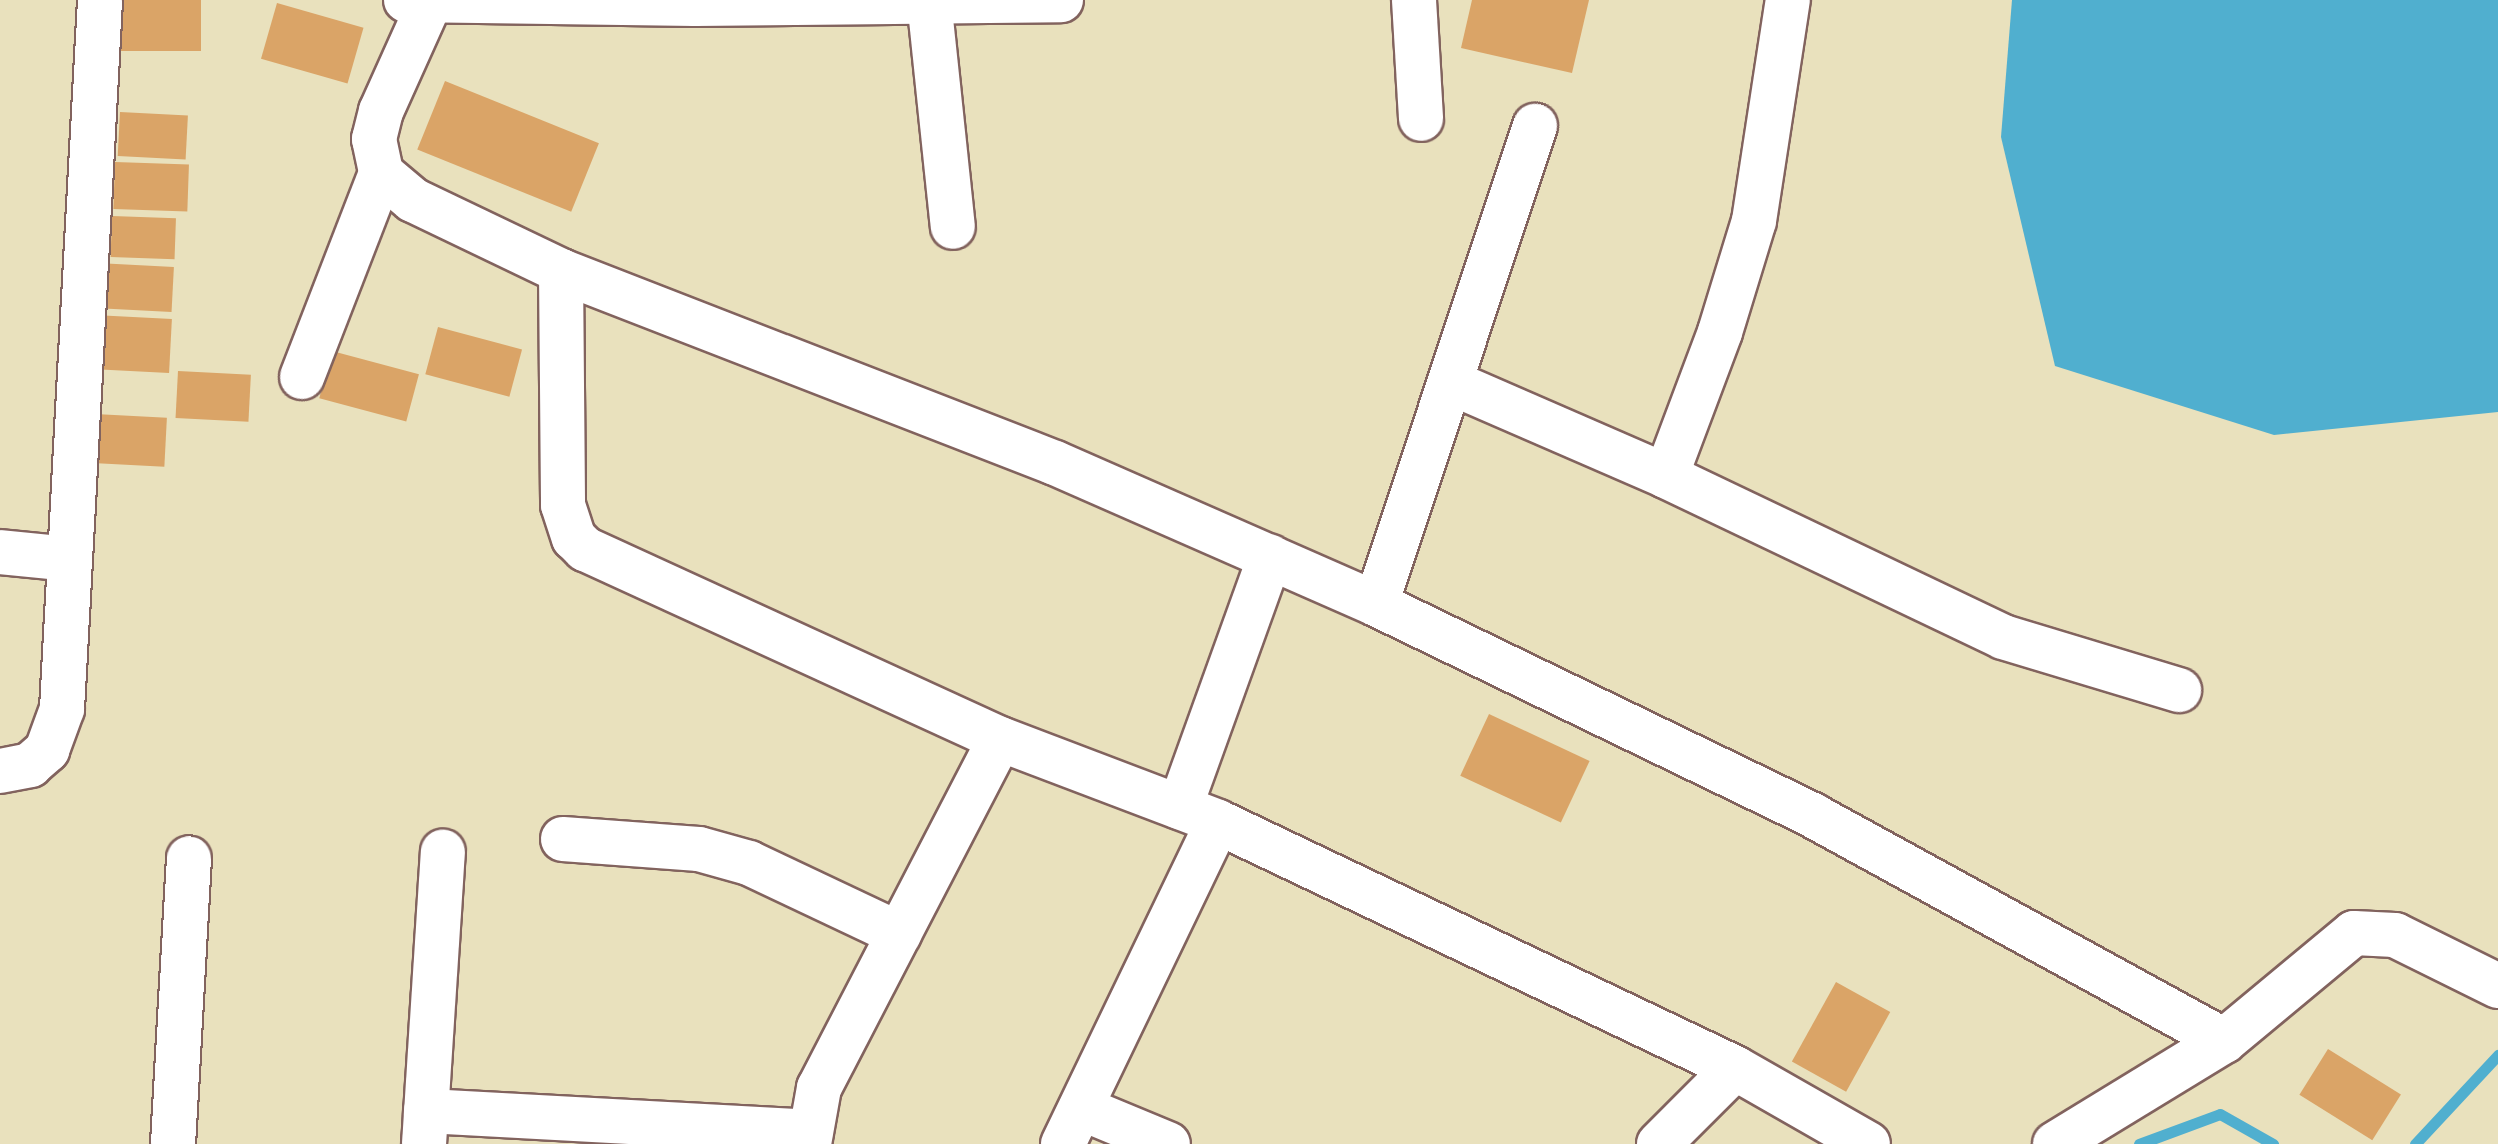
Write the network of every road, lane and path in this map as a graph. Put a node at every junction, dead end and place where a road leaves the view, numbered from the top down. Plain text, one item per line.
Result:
1 (100, 0) edge
2 (1061, 0) edge
3 (1414, 0) edge
4 (1788, 0) edge
5 (423, 1) edge
6 (929, 1) edge
7 (695, 2) edge
8 (1421, 119) dead end
9 (1535, 126) dead end
10 (381, 173) junction
11 (953, 227) dead end
12 (561, 271) junction
13 (302, 377) dead end
14 (1450, 382) junction
15 (1666, 476) junction
16 (0, 552) edge
17 (1270, 557) junction
18 (70, 559) junction
19 (1376, 604) junction
20 (2179, 690) dead end
21 (1000, 739) junction
22 (0, 771) edge
23 (1199, 814) junction
24 (563, 839) dead end
25 (443, 852) dead end
26 (189, 858) dead end
27 (899, 934) junction
28 (2498, 986) edge
29 (2224, 1041) junction
30 (1735, 1068) junction
31 (1072, 1126) edge
32 (425, 1127) edge
33 (809, 1138) edge
34 (173, 1144) edge
35 (1168, 1144) edge
36 (1659, 1144) edge
37 (1868, 1144) edge
38 (2055, 1144) edge

1 - 18 street
2 - 6 street
3 - 8 street
4 - 15 street
5 - 7 street
5 - 10 street
6 - 7 street
6 - 11 street
9 - 14 street
10 - 12 street
10 - 13 street
12 - 17 street
12 - 21 street
14 - 15 street
14 - 19 street
15 - 20 street
16 - 18 street
17 - 19 street
17 - 23 street
18 - 22 street
19 - 29 street
21 - 23 street
21 - 27 street
23 - 30 street
23 - 31 street
24 - 27 street
25 - 32 street
26 - 34 street
27 - 33 street
28 - 29 street
29 - 38 street
30 - 36 street
30 - 37 street
31 - 35 street
32 - 33 street

